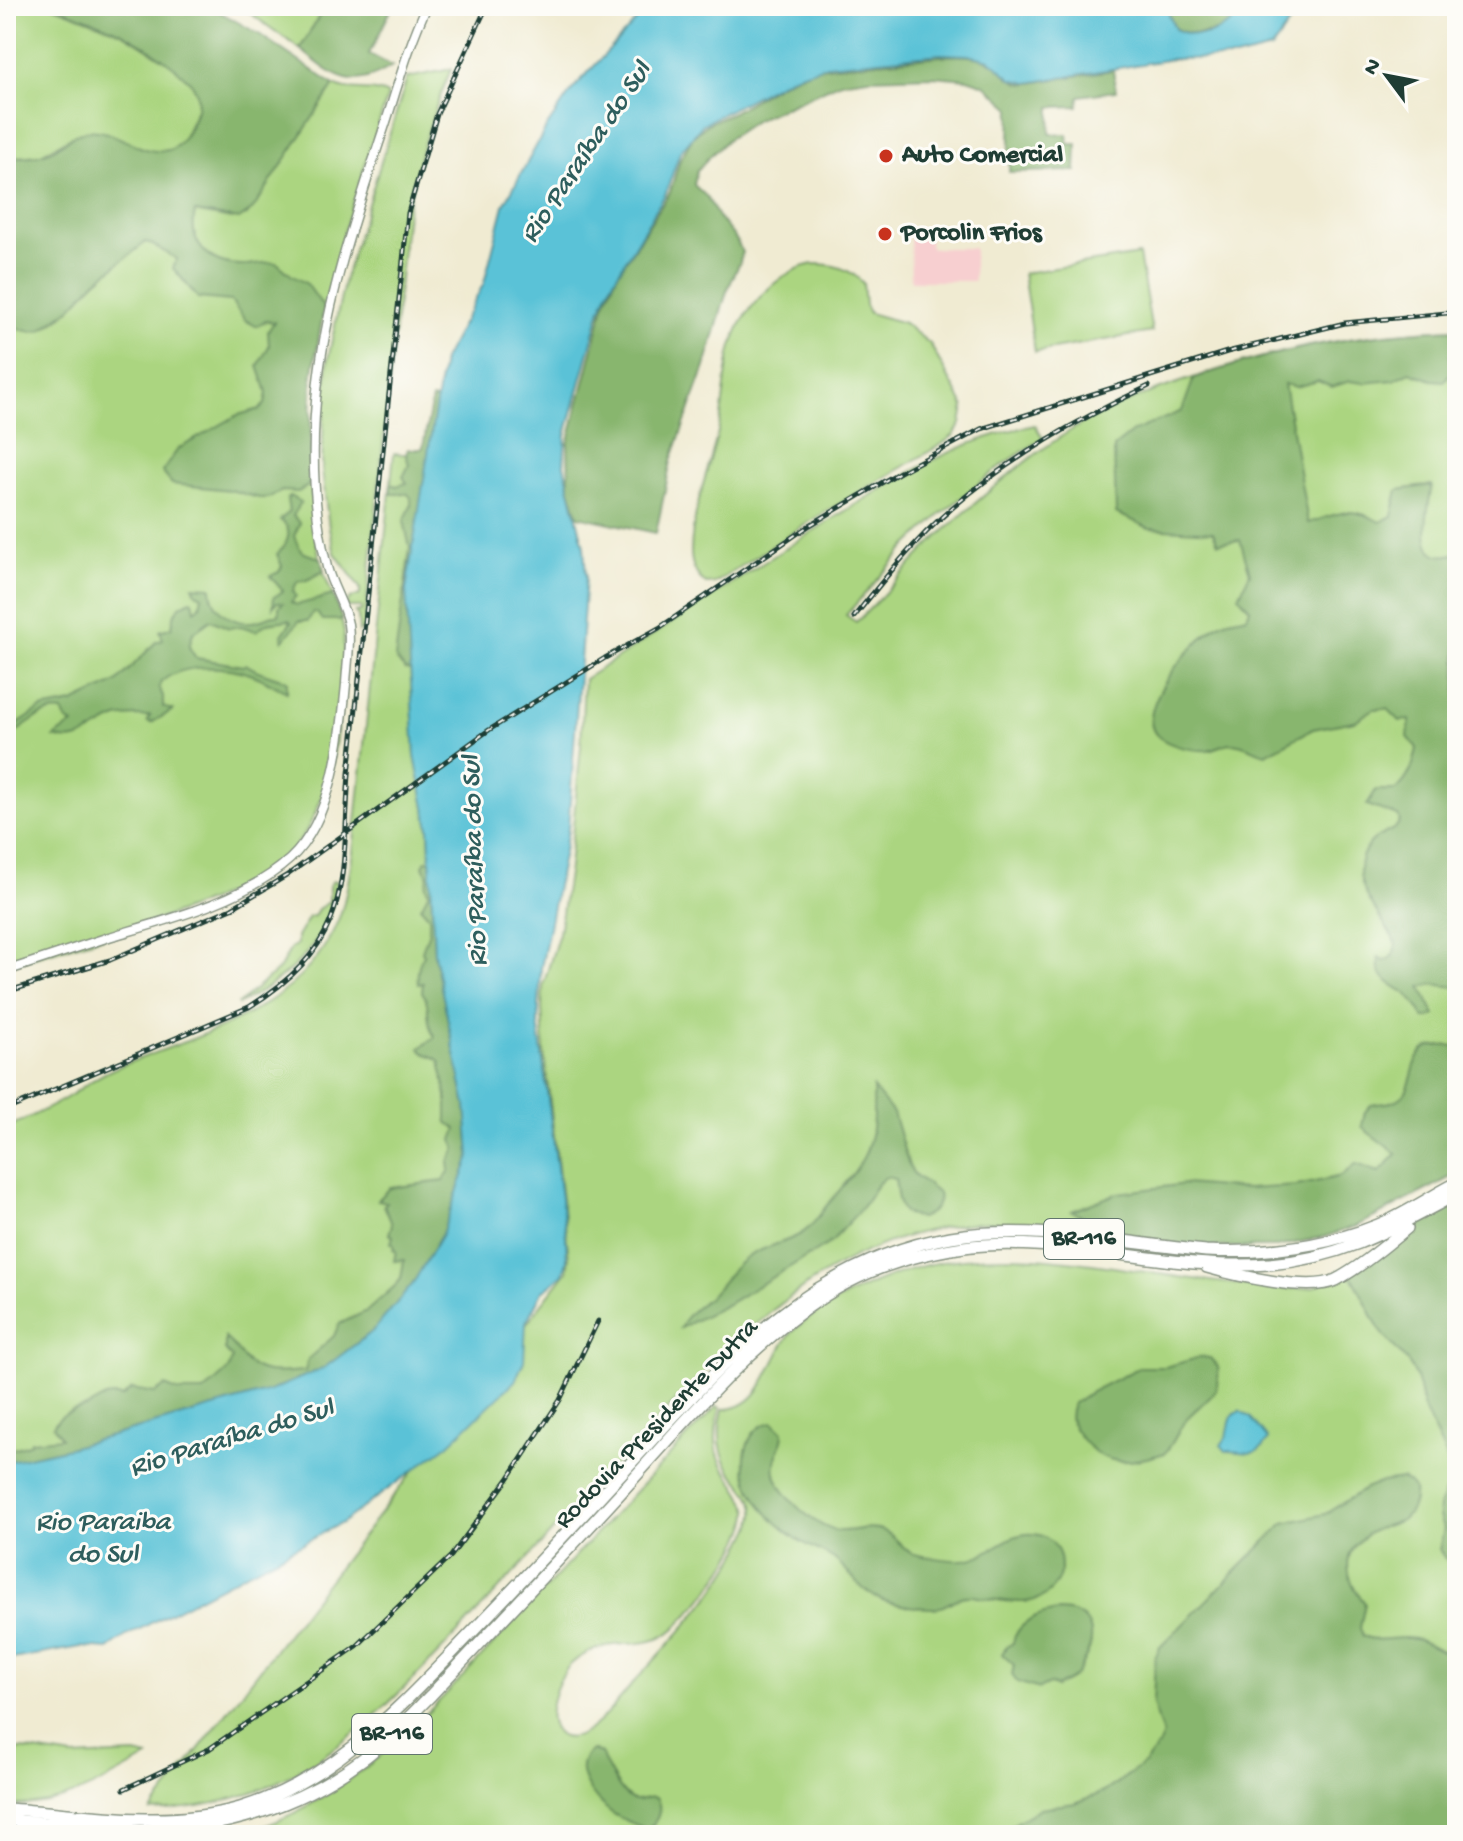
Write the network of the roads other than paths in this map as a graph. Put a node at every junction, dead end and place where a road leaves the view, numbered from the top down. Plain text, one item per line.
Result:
1 (427, 6) edge
2 (6, 971) edge
3 (1457, 1183) edge
4 (1457, 1194) edge
5 (1435, 1206) junction
6 (1179, 1260) junction
7 (737, 1361) junction
8 (668, 1431) junction
9 (6, 1809) edge
10 (6, 1820) edge

1 - 2 street
3 - 7 highway, Rodovia Presidente Dutra / BR-116
4 - 5 highway, Rodovia Presidente Dutra / BR-116
5 - 6 highway, Rodovia Presidente Dutra / BR-116
5 - 6 highway
6 - 7 highway, Rodovia Presidente Dutra / BR-116
7 - 8 highway, Rodovia Presidente Dutra / BR-116
8 - 9 highway, Rodovia Presidente Dutra / BR-116
8 - 10 highway, Rodovia Presidente Dutra / BR-116

